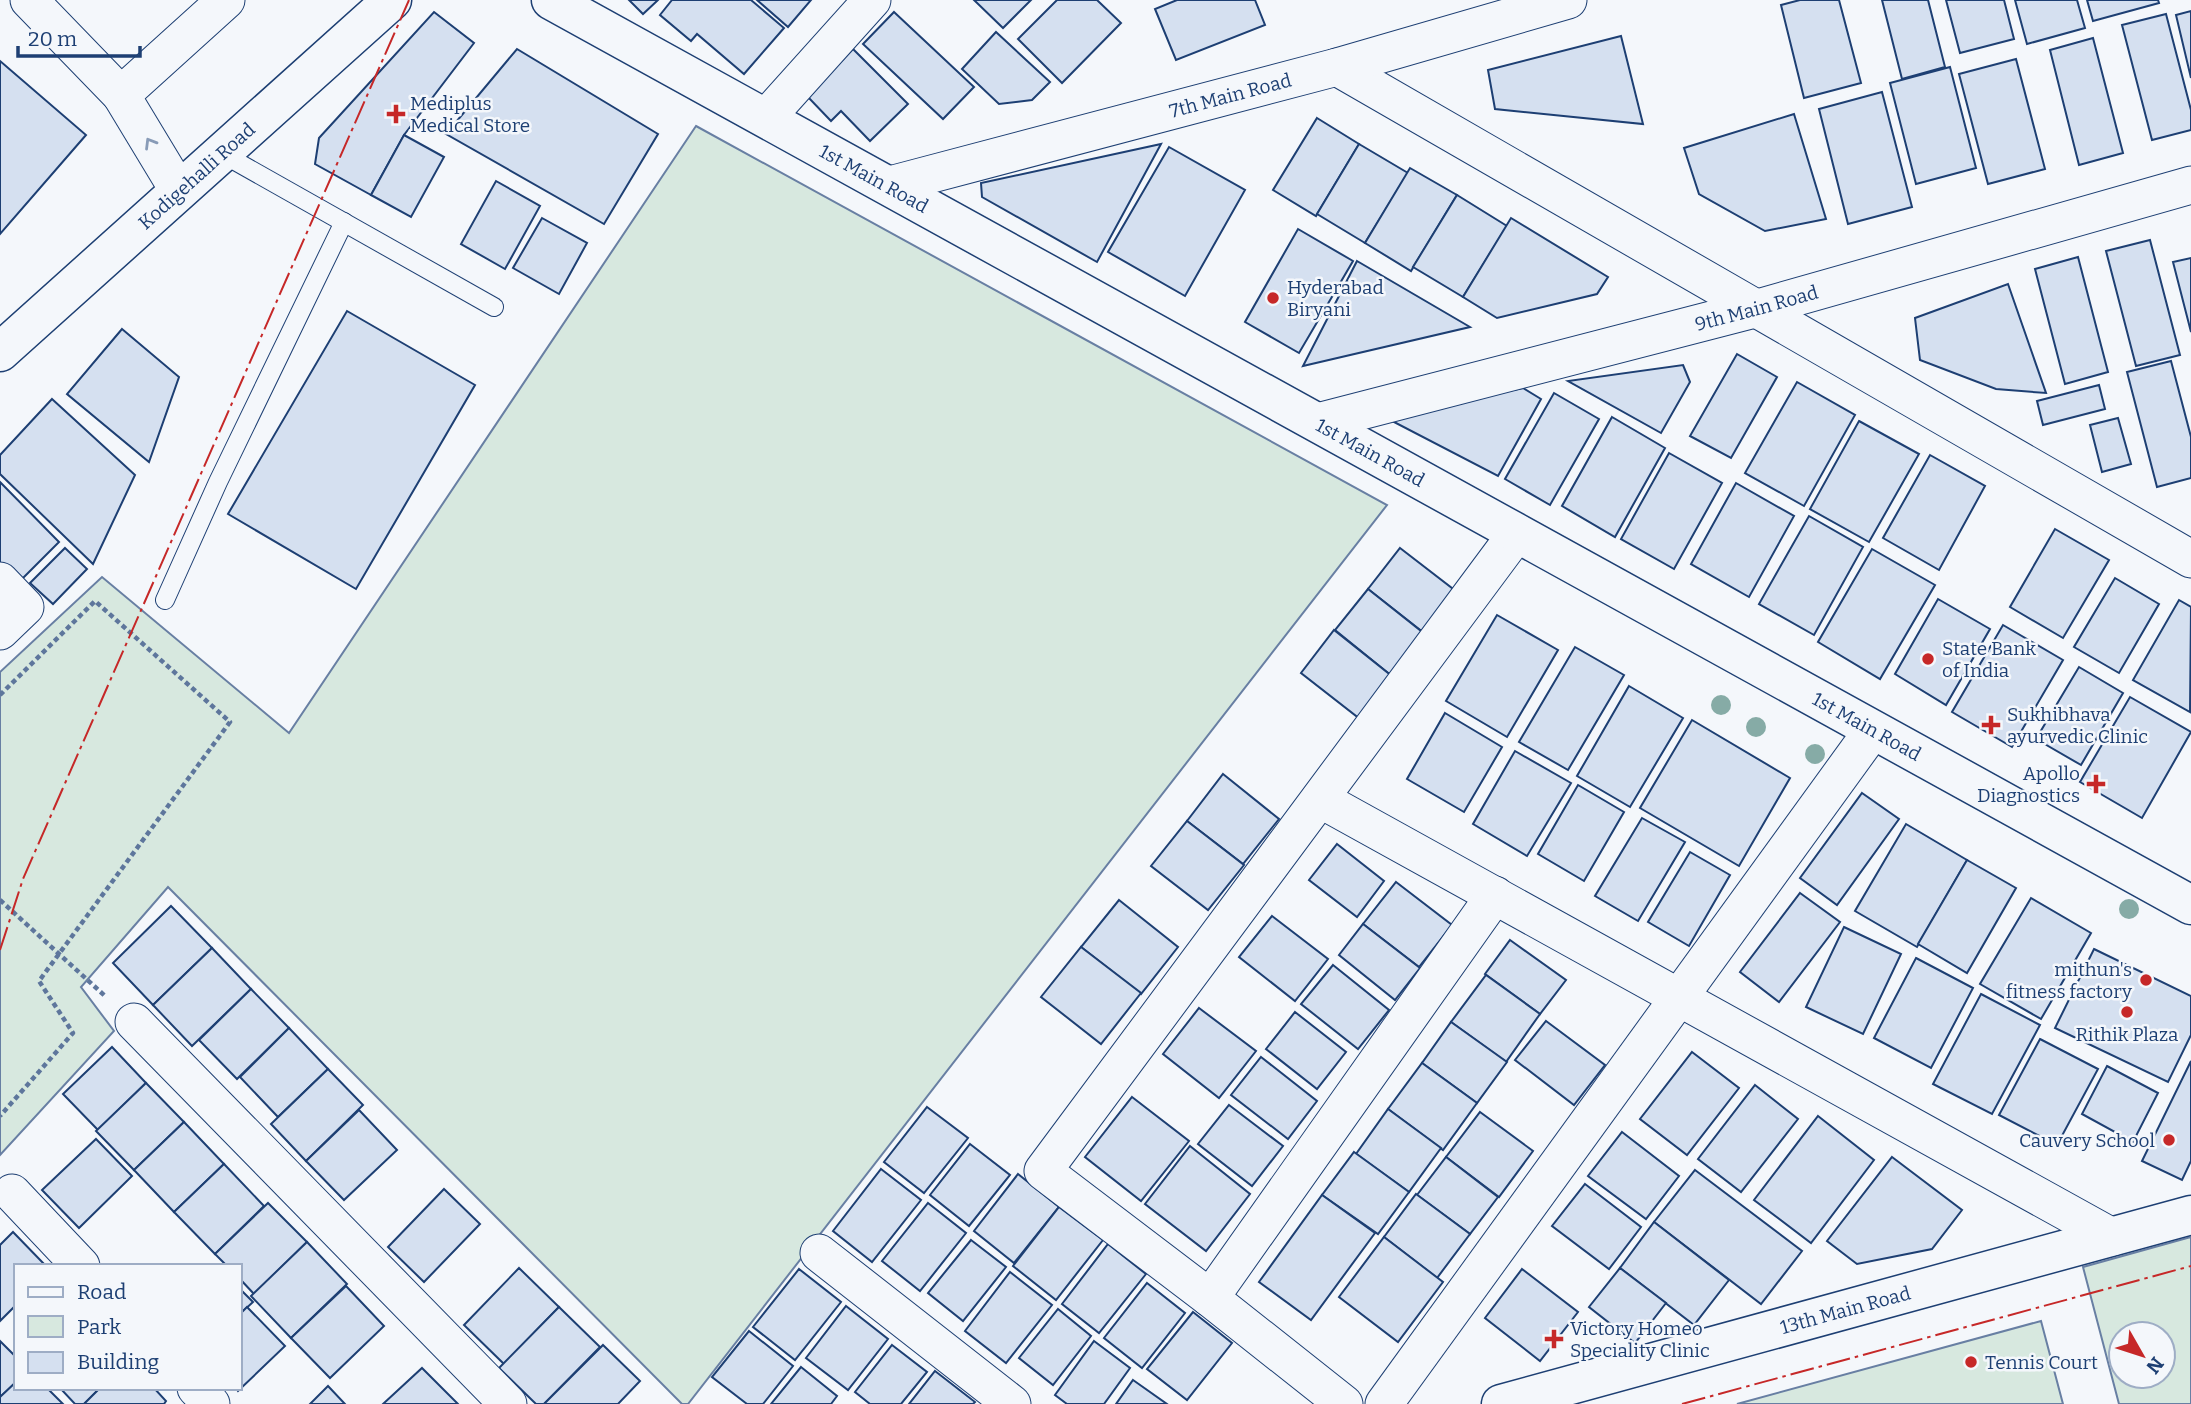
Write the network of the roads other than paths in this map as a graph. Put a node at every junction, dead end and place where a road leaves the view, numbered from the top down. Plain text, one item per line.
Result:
1 (29, 0) edge
2 (226, 0) edge
3 (392, 0) edge
4 (551, 0) edge
5 (872, 0) edge
6 (1568, 0) edge
7 (1337, 67) junction
8 (121, 95) junction
9 (766, 118) junction
10 (221, 153) junction
11 (890, 185) junction
12 (2191, 186) edge
13 (179, 191) junction
14 (344, 222) junction
15 (494, 307) dead end
16 (1758, 309) junction
17 (0, 352) edge
18 (1318, 422) junction
19 (1517, 533) junction
20 (2185, 550) edge
21 (0, 581) edge
22 (165, 600) dead end
23 (0, 631) edge
24 (1873, 730) junction
25 (1320, 799) junction
26 (1495, 895) junction
27 (2191, 905) edge
28 (1678, 997) junction
29 (134, 1022) road end
30 (12, 1193) dead end
31 (2191, 1215) edge
32 (2112, 1237) junction
33 (819, 1252) dead end
34 (79, 1264) edge
35 (1210, 1298) junction
36 (198, 1390) edge
37 (211, 1404) edge
38 (508, 1404) edge
39 (1012, 1404) edge
40 (1344, 1404) edge
41 (1384, 1404) edge
42 (1501, 1404) edge

1 - 8 street
2 - 8 street
3 - 10 street, Kodigehalli Road
4 - 9 street, 1st Main Road
5 - 9 street
6 - 7 street, 7th Main Road
7 - 11 street, 7th Main Road
7 - 16 street
13 -> 8 street
9 - 11 street, 1st Main Road
10 - 13 street, Kodigehalli Road
10 - 14 lane
11 - 18 street, 1st Main Road
12 - 16 street, 9th Main Road
13 - 17 street, Kodigehalli Road
14 - 15 lane
14 - 22 lane
16 - 18 street, 9th Main Road
16 - 20 street
18 - 19 street, 1st Main Road
19 - 24 street, 1st Main Road
19 - 25 street
21 - 23 street
24 - 27 street, 1st Main Road
24 - 28 street
25 - 26 street
25 - 35 street
26 - 28 street
26 - 35 street
28 - 32 street
28 - 41 street
29 - 38 street
30 - 34 street
31 - 32 street, 13th Main Road
32 - 42 street, 13th Main Road
33 - 39 street
35 - 40 street
36 - 37 street

